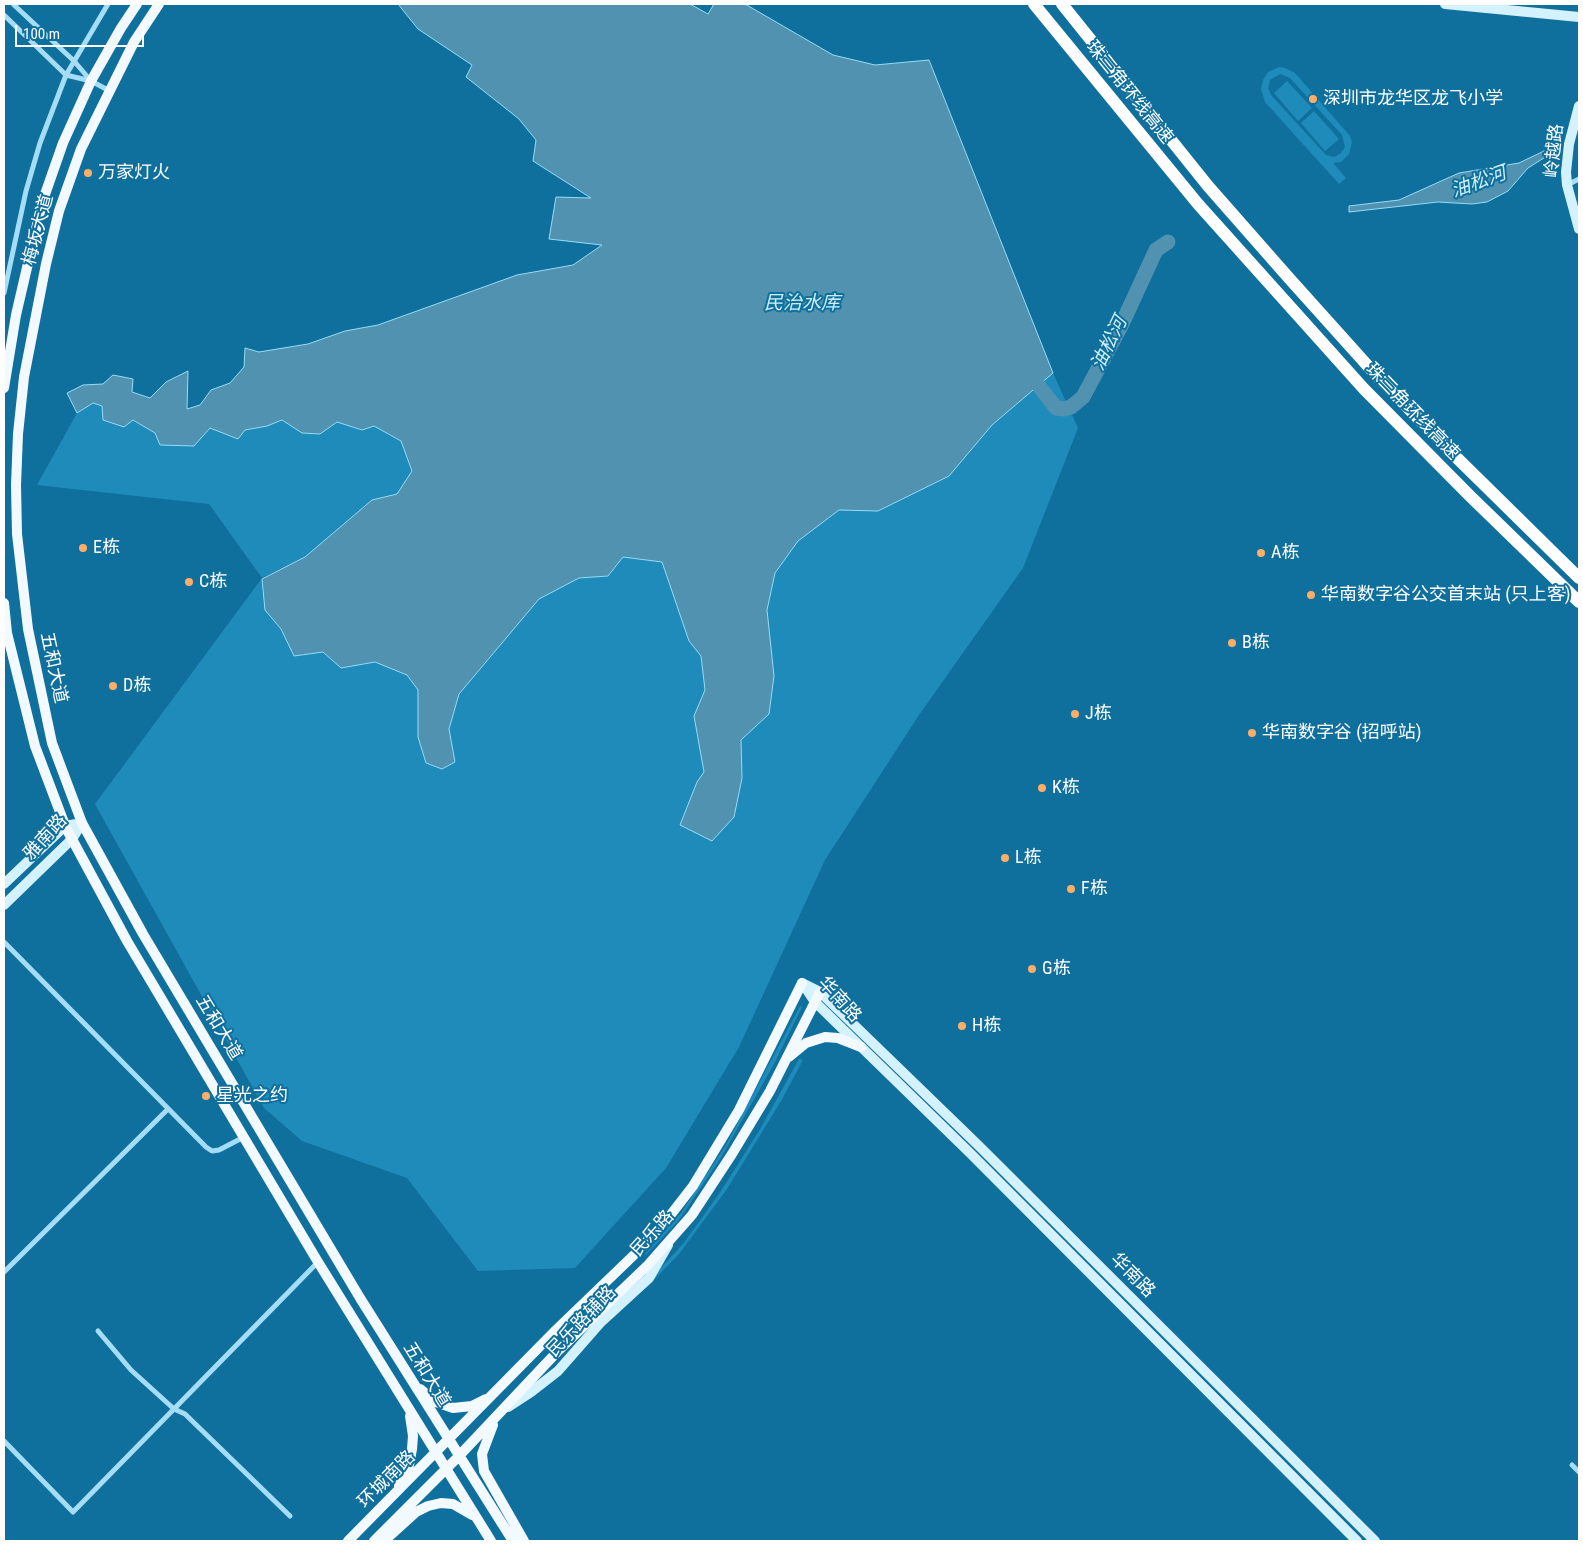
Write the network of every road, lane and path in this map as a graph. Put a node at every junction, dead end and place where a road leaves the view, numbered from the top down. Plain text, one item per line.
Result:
1 (13, 4) edge
2 (108, 4) edge
3 (137, 4) edge
4 (159, 4) edge
5 (1034, 4) edge
6 (1062, 4) edge
7 (1445, 4) edge
8 (4, 15) edge
9 (1579, 17) edge
10 (74, 61) junction
11 (66, 75) junction
12 (91, 81) junction
13 (108, 90) junction
14 (1579, 106) edge
15 (1579, 179) edge
16 (1567, 185) junction
17 (1579, 229) edge
18 (4, 293) edge
19 (4, 388) edge
20 (16, 485) joint
21 (1579, 578) edge
22 (1579, 602) edge
23 (4, 603) edge
24 (82, 823) junction
25 (65, 826) junction
26 (72, 839) junction
27 (4, 884) edge
28 (4, 905) edge
29 (4, 942) edge
30 (802, 983) junction
31 (820, 992) junction
32 (815, 1002) junction
33 (861, 1047) junction
34 (784, 1063) junction
35 (168, 1109) junction
36 (244, 1137) junction
37 (318, 1262) junction
38 (4, 1272) edge
39 (98, 1331) dead end
40 (409, 1377) junction
41 (495, 1394) junction
42 (406, 1406) junction
43 (174, 1409) junction
44 (501, 1412) junction
45 (448, 1441) junction
46 (4, 1442) edge
47 (436, 1454) junction
48 (458, 1457) junction
49 (1579, 1467) edge
50 (446, 1469) junction
51 (1579, 1472) edge
52 (392, 1498) junction
53 (290, 1516) dead end
54 (477, 1520) junction
55 (348, 1541) edge
56 (374, 1541) edge
57 (384, 1541) edge
58 (491, 1541) edge
59 (513, 1541) edge
60 (524, 1541) edge
61 (1357, 1541) edge
62 (1375, 1541) edge

1 - 10 street
2 - 10 street
3 - 12 main road, 梅坂大道
4 - 13 main road, 梅坂大道
5 - 22 highway, 珠三角环线高速
6 - 21 highway, 珠三角环线高速
7 - 9 main road
8 - 11 street
10 - 11 street
10 - 12 street
11 - 12 street
11 - 18 street
12 - 13 street
12 - 19 main road, 梅坂大道
13 - 20 main road, 梅坂大道
14 - 16 main road, 岭越路
15 - 16 street
16 - 17 main road, 岭越路
20 - 24 main road, 五和大道
23 - 25 main road, 五和大道
24 - 25 main road, 雅南路
24 - 26 main road, 雅南路
24 - 40 main road, 五和大道
25 - 26 main road, 五和大道
25 - 27 main road, 雅南路
26 - 28 main road, 雅南路
26 - 36 main road, 五和大道
29 - 35 street
30 - 31 main road, 华南路
30 - 32 main road, 华南路
30 - 41 main road, 民乐路
31 - 32 main road, 民乐路
31 - 62 main road, 华南路
32 - 33 main road, 华南路
32 - 34 main road, 民乐路
33 - 34 main road
33 - 61 main road, 华南路
34 - 44 main road, 民乐路
35 - 36 street
35 - 38 street
36 - 37 main road, 五和大道
37 - 42 main road, 五和大道
37 - 43 street
39 - 43 street
40 - 41 main road
40 - 45 main road, 五和大道
41 - 45 main road, 民乐路
42 - 47 main road, 五和大道
42 - 52 main road
43 - 46 street
43 - 53 street
44 - 48 main road, 民乐路
44 - 60 main road
45 - 47 main road, 环城南路
45 - 48 main road, 五和大道
47 - 50 main road, 五和大道
47 - 52 main road, 环城南路
48 - 50 main road, 环城南路
48 - 59 main road, 五和大道
49 - 51 street
50 - 54 main road, 五和大道
50 - 56 main road, 环城南路
52 - 55 main road, 环城南路
54 - 57 main road
54 - 58 main road, 五和大道

